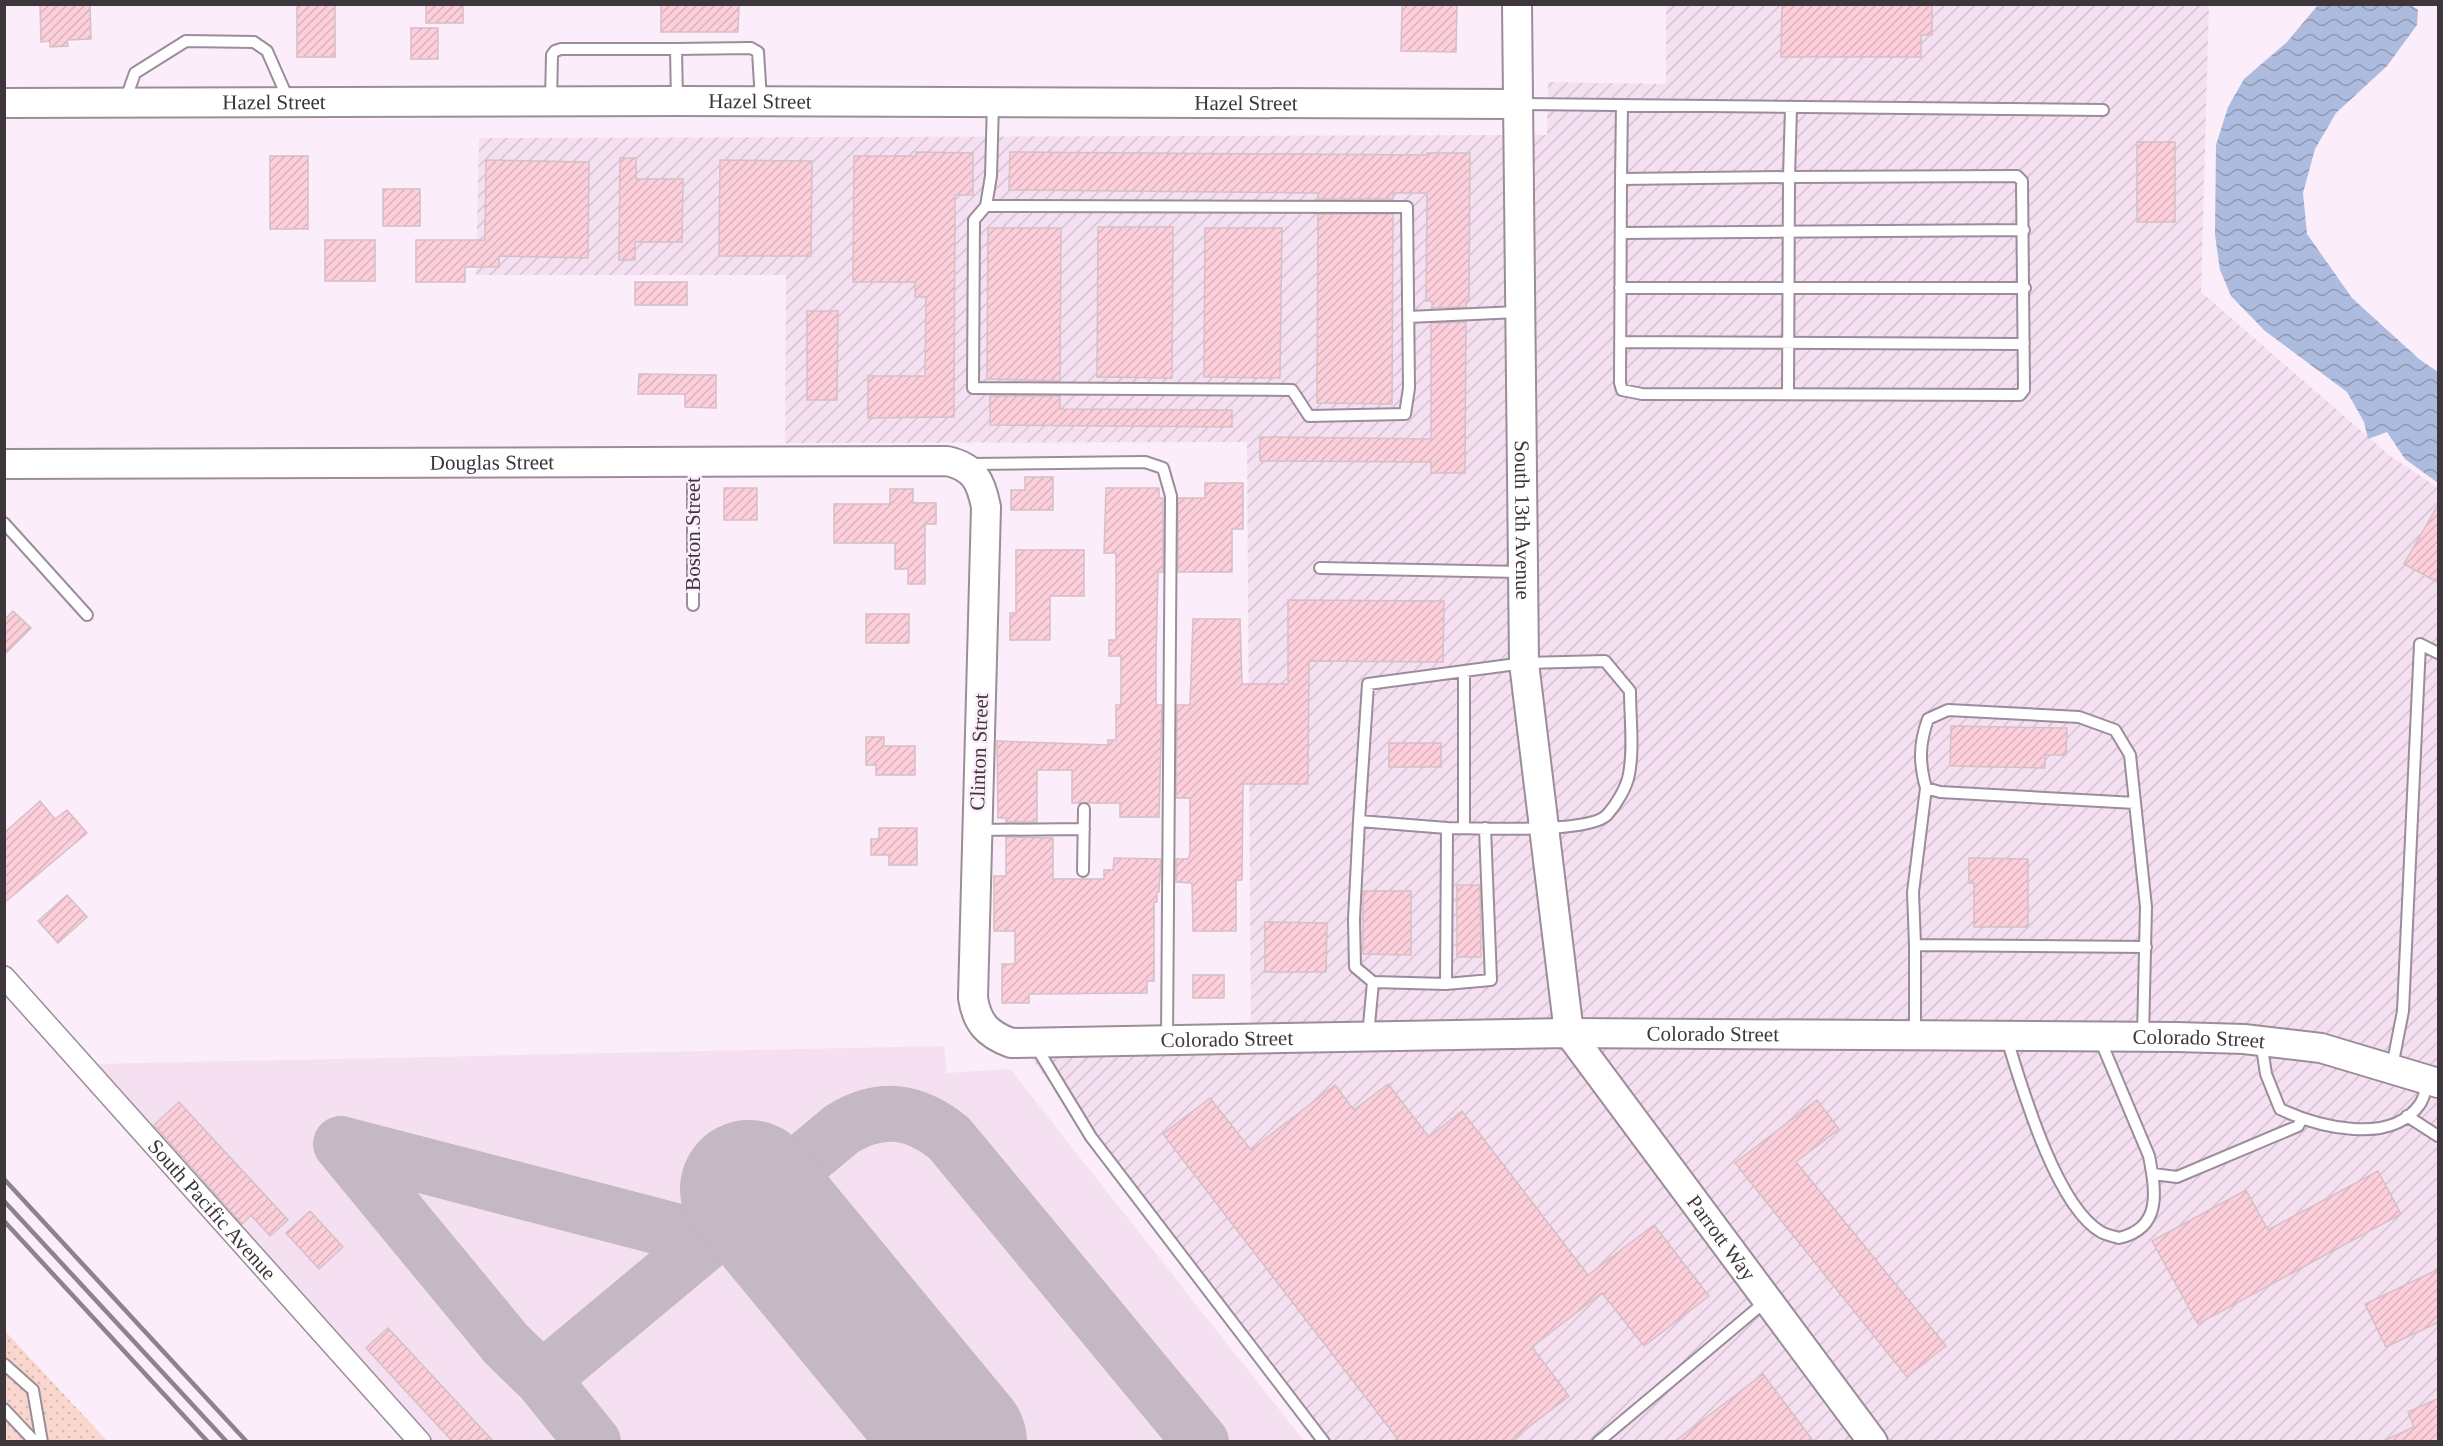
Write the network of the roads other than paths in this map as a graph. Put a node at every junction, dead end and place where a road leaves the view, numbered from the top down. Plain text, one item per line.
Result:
1 (1517, 4) edge
2 (676, 49) junction
3 (551, 101) junction
4 (676, 101) junction
5 (761, 101) junction
6 (993, 102) junction
7 (4, 103) edge
8 (290, 103) junction
9 (124, 104) junction
10 (1516, 104) junction
11 (1622, 105) junction
12 (1791, 107) junction
13 (2103, 110) dead end
14 (1789, 177) junction
15 (1622, 179) junction
16 (986, 206) junction
17 (2024, 230) junction
18 (1789, 232) junction
19 (1621, 233) junction
20 (1620, 288) junction
21 (1789, 288) junction
22 (2025, 288) junction
23 (1520, 312) junction
24 (1408, 317) junction
25 (1620, 342) junction
26 (1789, 344) junction
27 (2024, 344) junction
28 (1788, 394) junction
29 (693, 463) junction
30 (4, 464) edge
31 (969, 469) junction
32 (4, 523) edge
33 (1320, 568) dead end
34 (1522, 572) junction
35 (693, 604) dead end
36 (87, 615) dead end
37 (2439, 653) edge
38 (1524, 663) junction
39 (1464, 671) junction
40 (1926, 788) junction
41 (2135, 803) junction
42 (1084, 809) dead end
43 (1359, 821) junction
44 (1447, 828) junction
45 (1464, 828) junction
46 (1485, 828) junction
47 (1544, 828) junction
48 (1084, 829) junction
49 (977, 830) junction
50 (1083, 871) dead end
51 (1915, 945) junction
52 (2146, 947) junction
53 (4, 977) edge
54 (1373, 982) junction
55 (1446, 984) junction
56 (985, 1030) joint
57 (1569, 1033) junction
58 (1915, 1035) junction
59 (1368, 1036) junction
60 (2006, 1036) junction
61 (2099, 1036) junction
62 (2143, 1037) junction
63 (1167, 1040) junction
64 (2261, 1041) junction
65 (1033, 1042) junction
66 (2392, 1068) junction
67 (2434, 1081) edge
68 (2406, 1116) junction
69 (2302, 1119) junction
70 (2439, 1136) edge
71 (2153, 1174) junction
72 (1768, 1299) junction
73 (4, 1364) edge
74 (4, 1409) edge
75 (1872, 1441) edge
76 (35, 1442) edge
77 (42, 1442) edge
78 (420, 1442) edge
79 (1324, 1442) edge
80 (1598, 1442) edge

1 - 10 street, South 13th Avenue
2 - 3 lane
2 - 4 lane
2 - 5 lane
3 - 4 street, Hazel Street
3 - 8 street, Hazel Street
4 - 5 street, Hazel Street
5 - 6 street, Hazel Street
6 - 10 street, Hazel Street
6 - 16 lane
7 - 9 street, Hazel Street
8 - 9 street, Hazel Street
8 - 9 lane
10 - 11 lane
10 - 23 street, South 13th Avenue
11 - 12 lane
11 - 15 lane
12 - 13 lane
12 - 14 lane
14 - 15 lane
14 - 17 lane
14 - 18 lane
15 - 19 lane
16 - 24 lane
16 - 24 lane
17 - 18 lane
17 - 22 lane
18 - 19 lane
18 - 21 lane
19 - 20 lane
20 - 21 lane
20 - 25 lane
21 - 22 lane
21 - 26 lane
22 - 27 lane
23 - 24 lane
23 - 34 street, South 13th Avenue
25 - 26 lane
25 - 28 lane
26 - 27 lane
26 - 28 lane
27 - 28 lane
29 - 30 street, Douglas Street
29 - 31 street, Douglas Street
29 - 35 lane, Boston Street
31 - 49 street, Clinton Street
31 - 63 lane
32 - 36 lane
33 - 34 lane
34 - 38 street, South 13th Avenue
37 - 66 lane
38 - 39 lane
38 - 47 street, South 13th Avenue
38 - 47 lane
39 - 43 lane
39 - 45 lane
40 - 41 lane
40 - 41 lane
40 - 51 lane
41 - 52 lane
42 - 48 lane
43 - 44 lane
43 - 54 lane
44 - 45 lane
44 - 55 lane
45 - 46 lane
46 - 47 lane
46 - 55 lane
47 - 57 street, South 13th Avenue
48 - 49 lane
48 - 50 lane
49 - 56 street, Clinton Street
51 - 52 lane
51 - 58 lane
52 - 62 lane
53 - 78 street, South Pacific Avenue
54 - 55 lane
54 - 59 lane
56 - 65 street, Colorado Street
57 - 58 street, Colorado Street
57 - 59 street, Colorado Street
57 - 72 street, Parrott Way
58 - 60 street, Colorado Street
59 - 63 street, Colorado Street
60 - 61 street, Colorado Street
60 - 71 lane
61 - 62 street, Colorado Street
61 - 71 lane
62 - 64 street, Colorado Street
63 - 65 street, Colorado Street
64 - 66 street, Colorado Street
64 - 69 lane
65 - 79 lane
66 - 67 street, Colorado Street
67 - 68 lane
68 - 69 lane
68 - 70 lane
69 - 71 lane
72 - 75 street, Parrott Way
72 - 80 lane
73 - 77 lane
74 - 76 lane

